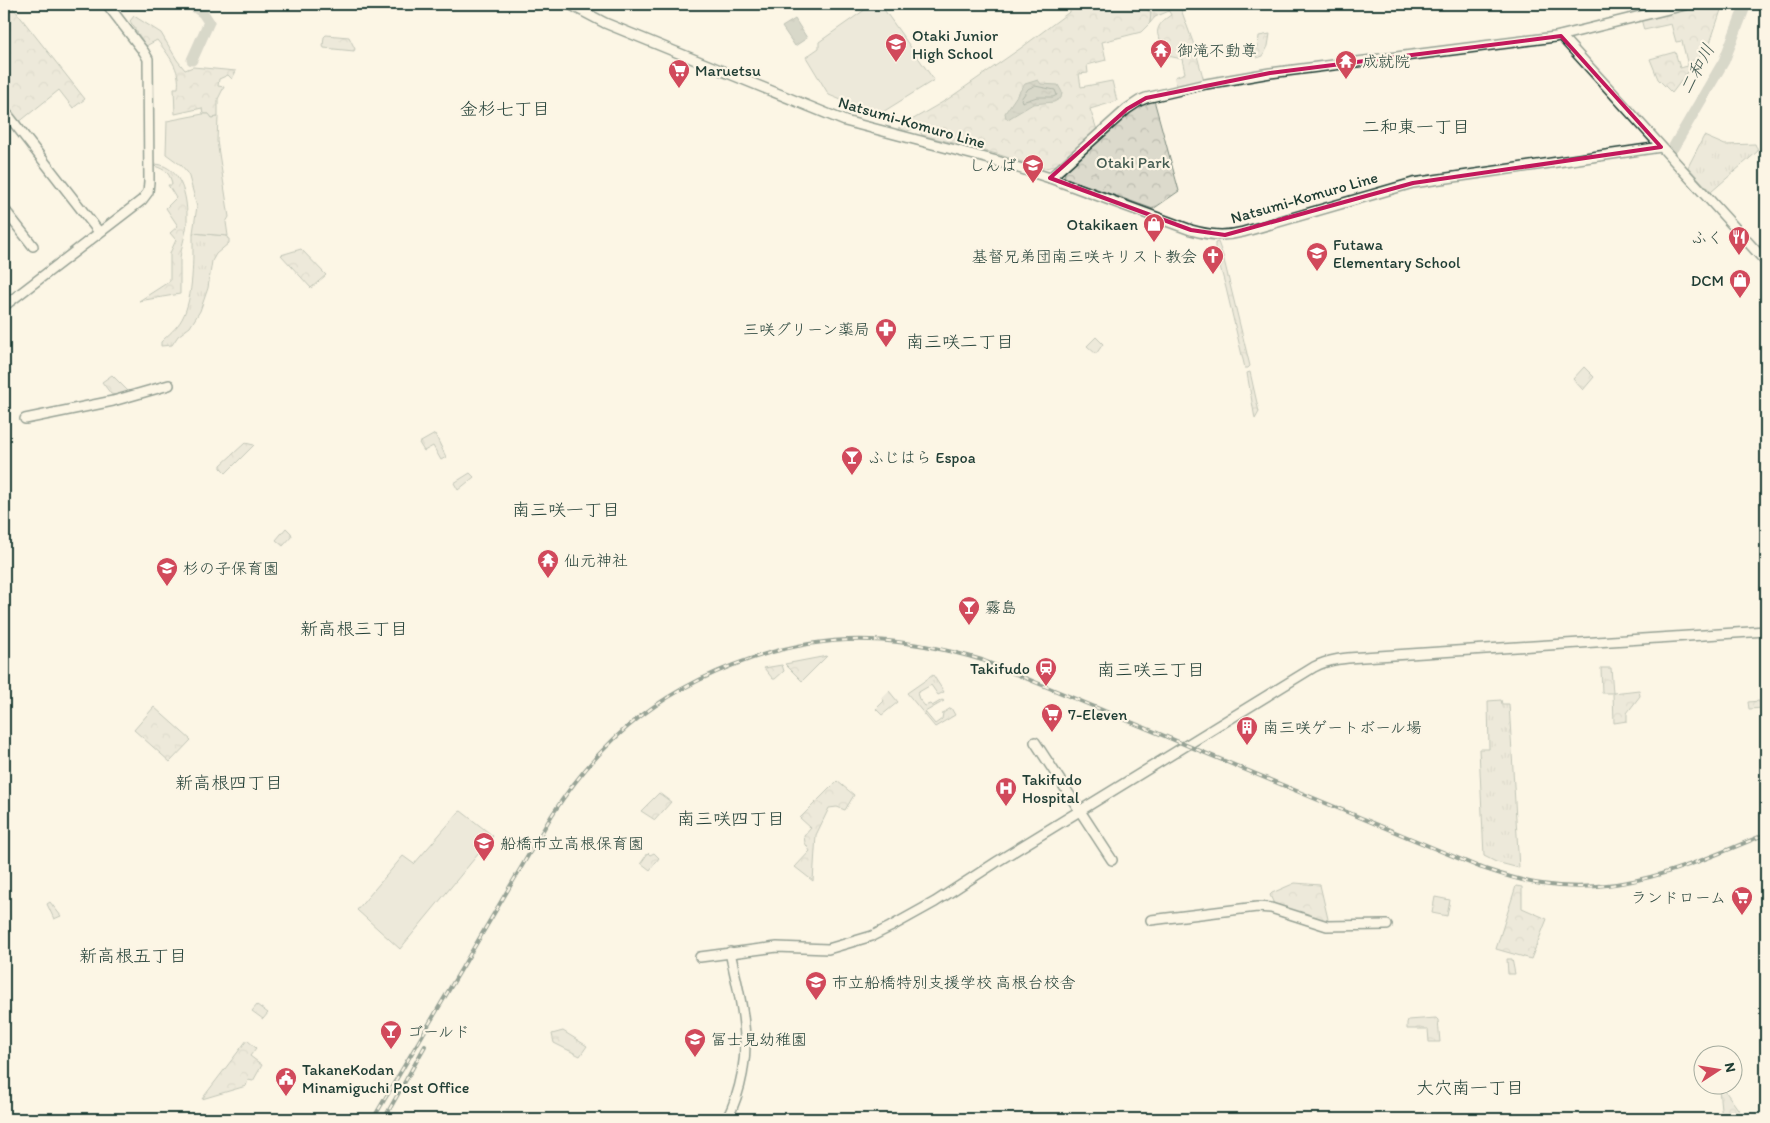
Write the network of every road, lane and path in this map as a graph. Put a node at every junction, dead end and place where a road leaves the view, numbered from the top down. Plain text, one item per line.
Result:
1 (107, 4) edge
2 (569, 4) edge
3 (1689, 4) edge
4 (1561, 36) junction
5 (4, 110) edge
6 (1661, 147) junction
7 (1050, 178) junction
8 (4, 209) edge
9 (99, 232) junction
10 (33, 246) dead end
11 (1766, 262) edge
12 (4, 306) edge
13 (169, 385) dead end
14 (24, 420) dead end
15 (1766, 631) edge
16 (1035, 742) dead end
17 (1080, 811) junction
18 (1112, 860) dead end
19 (1151, 920) dead end
20 (1387, 925) dead end
21 (730, 952) junction
22 (700, 957) dead end
23 (727, 1119) edge

1 - 9 street
2 - 7 street, Natsumi-Komuro Line
3 - 4 street
4 - 6 street
4 - 7 street
5 - 9 street
6 - 7 street, Natsumi-Komuro Line
6 - 11 street
8 - 10 street
9 - 12 street
13 - 14 street
15 - 17 street
16 - 17 street
17 - 18 street
17 - 21 street
19 - 20 street
21 - 22 street
21 - 23 street

